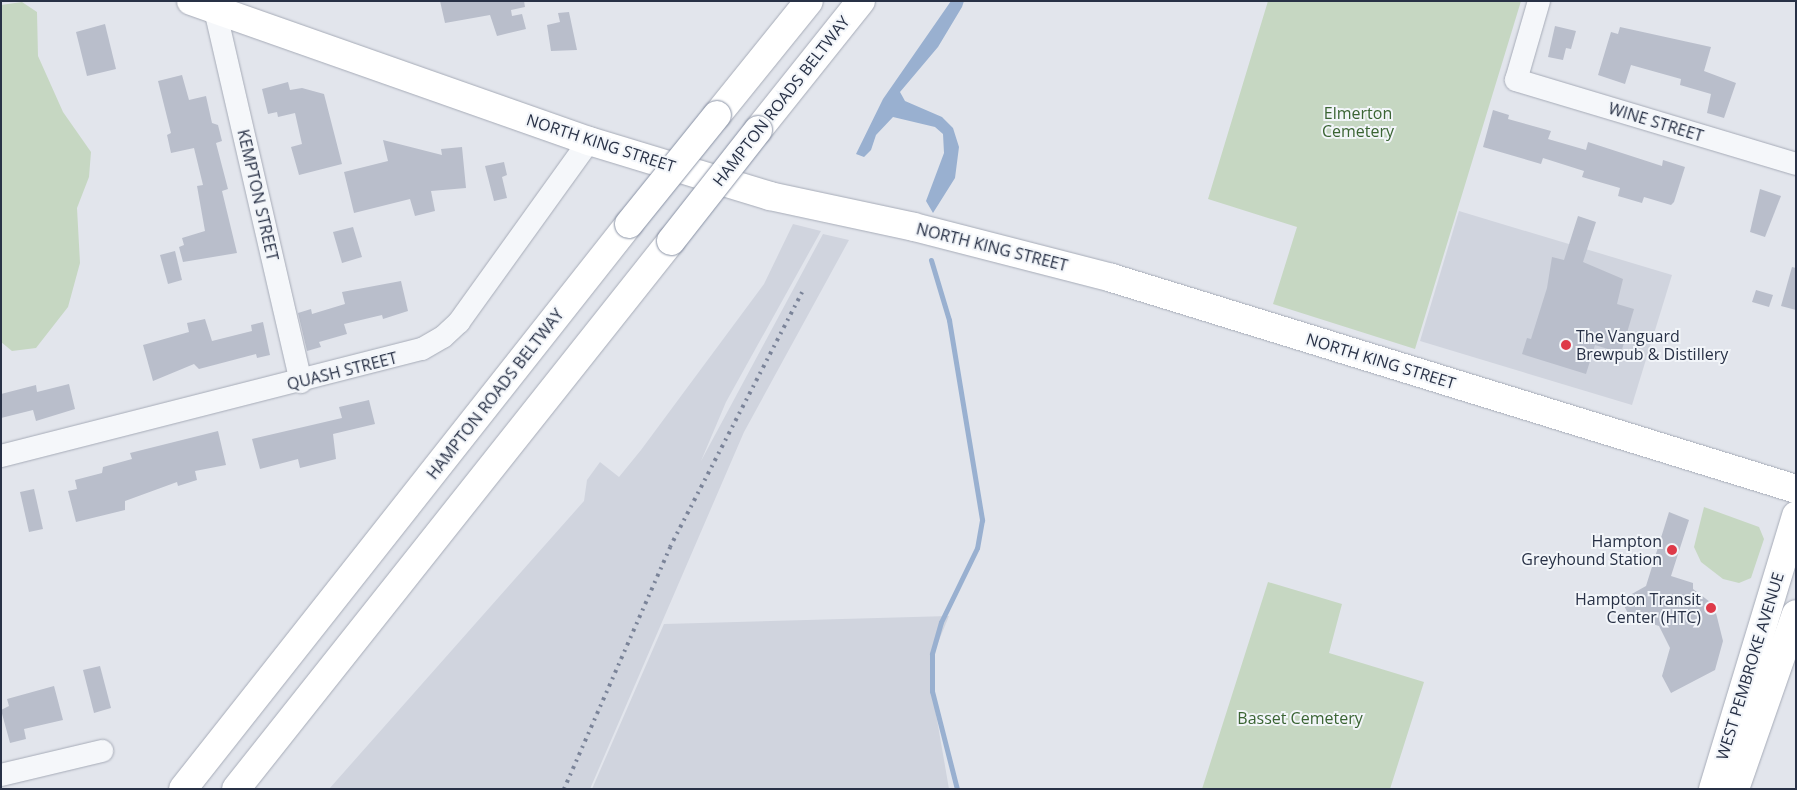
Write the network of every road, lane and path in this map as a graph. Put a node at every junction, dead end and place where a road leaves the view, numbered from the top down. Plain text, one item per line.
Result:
1 (809, 1) edge
2 (861, 1) edge
3 (1539, 1) edge
4 (206, 4) edge
5 (589, 141) junction
6 (1796, 164) edge
7 (301, 382) junction
8 (1, 456) edge
9 (1796, 489) edge
10 (1796, 515) edge
11 (1796, 614) edge
12 (102, 751) dead end
13 (1, 775) edge
14 (183, 789) edge
15 (236, 789) edge
16 (1713, 789) edge
17 (1735, 789) edge

1 - 14 main road, HAMPTON ROADS BELTWAY, bridge
2 - 15 main road, HAMPTON ROADS BELTWAY, bridge
3 - 6 street, WINE STREET
4 - 5 main road, NORTH KING STREET
4 - 7 street, KEMPTON STREET
5 - 7 street, QUASH STREET
5 - 9 main road, NORTH KING STREET
7 - 8 street, QUASH STREET
10 - 16 main road, WEST PEMBROKE AVENUE
11 - 17 main road, WEST PEMBROKE AVENUE
12 - 13 street

